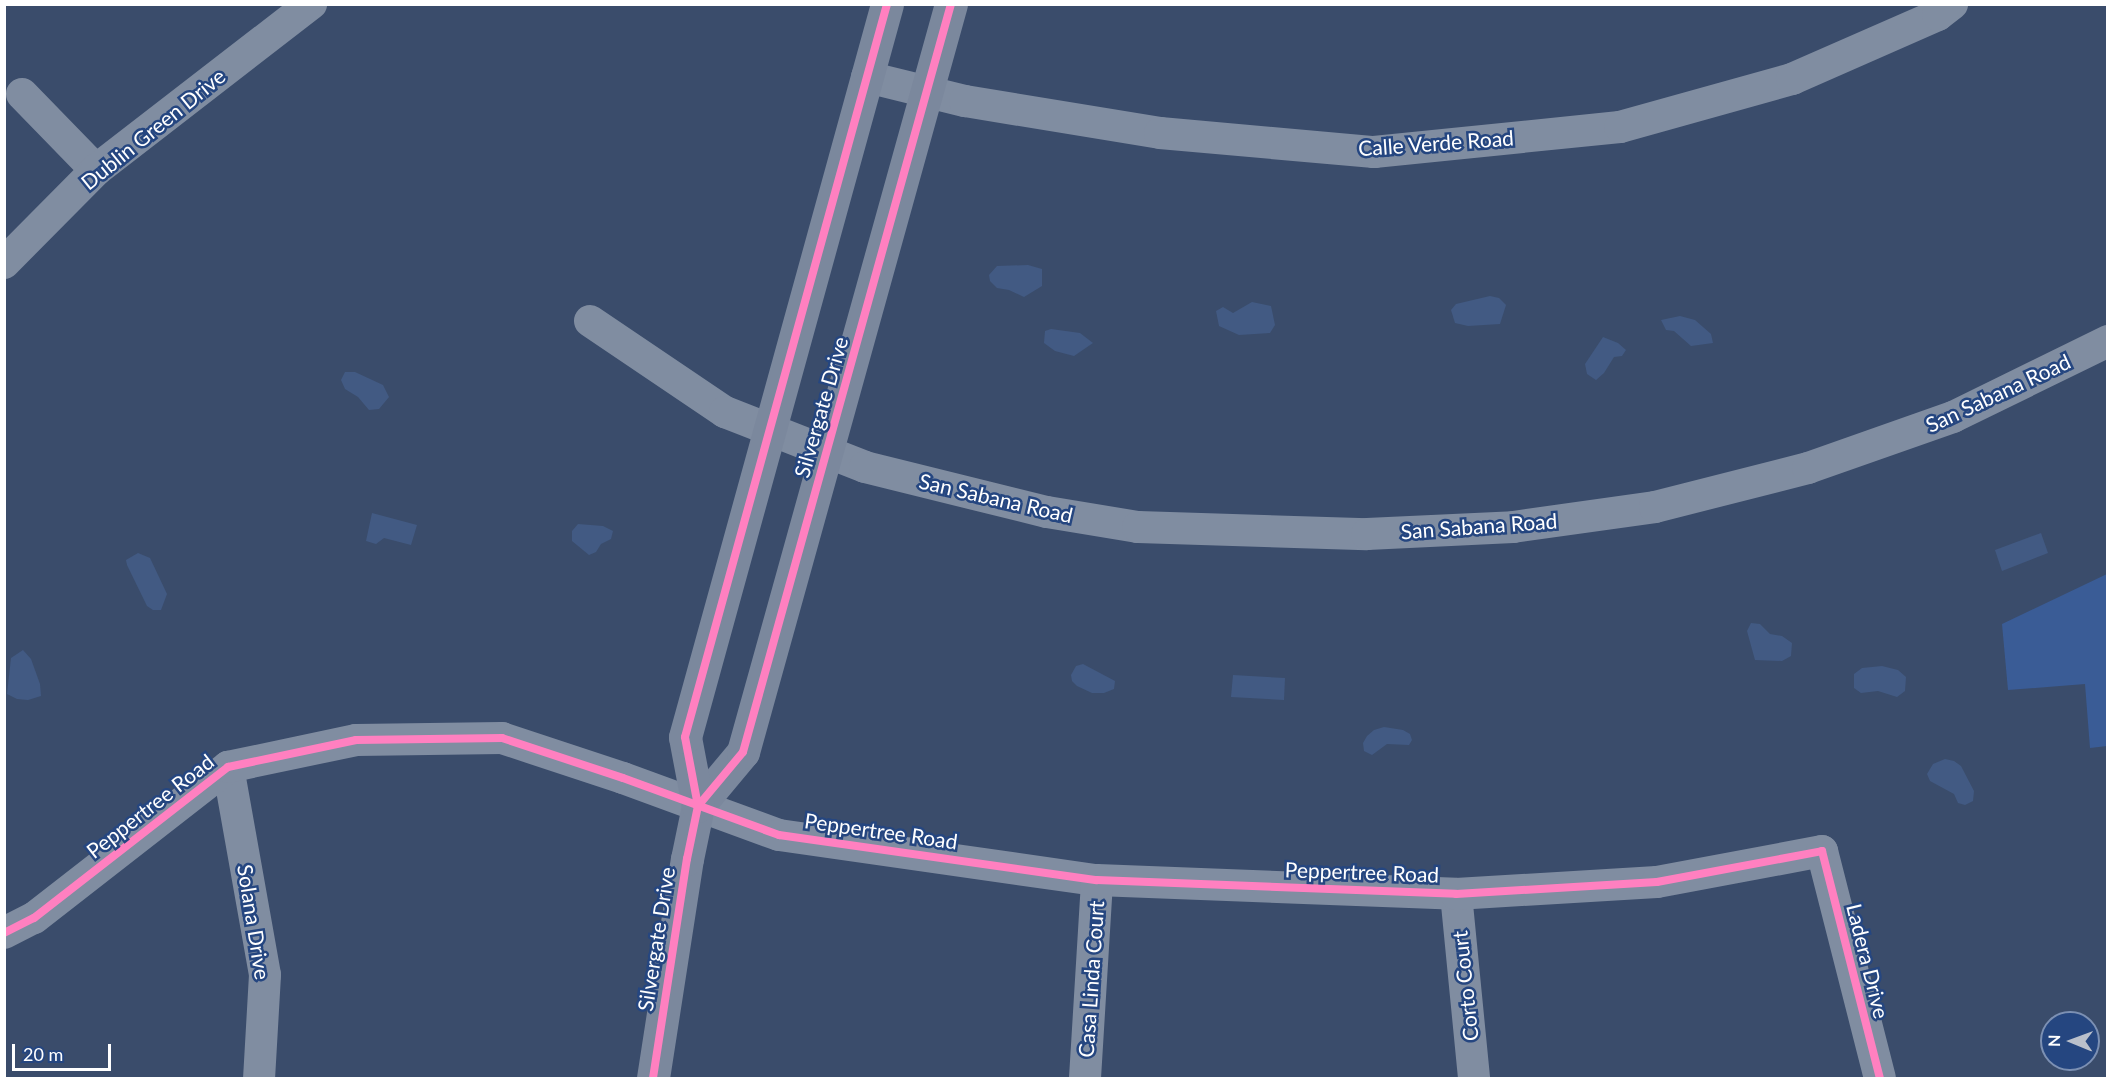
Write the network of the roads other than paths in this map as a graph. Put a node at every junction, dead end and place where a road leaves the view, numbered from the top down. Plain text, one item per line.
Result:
1 (311, 4) edge
2 (887, 4) edge
3 (951, 4) edge
4 (1952, 4) edge
5 (867, 76) junction
6 (928, 92) junction
7 (22, 94) dead end
8 (96, 171) junction
9 (4, 263) edge
10 (590, 321) dead end
11 (2108, 341) edge
12 (769, 429) junction
13 (828, 452) junction
14 (228, 767) junction
15 (698, 806) junction
16 (1822, 851) joint
17 (1097, 880) junction
18 (1456, 894) junction
19 (4, 933) edge
20 (259, 1078) edge
21 (654, 1078) edge
22 (1085, 1078) edge
23 (1474, 1078) edge
24 (1880, 1078) edge

1 - 8 street, Dublin Green Drive
2 - 5 street, Silvergate Drive
3 - 6 street, Silvergate Drive
4 - 6 street, Calle Verde Road
5 - 6 street, Calle Verde Road
5 - 12 street, Silvergate Drive
6 - 13 street, Silvergate Drive
7 - 8 street
8 - 9 street, Dublin Green Drive
10 - 12 street, San Sabana Road
11 - 13 street, San Sabana Road
12 - 13 street, San Sabana Road
12 - 15 street, Silvergate Drive
13 - 15 street, Silvergate Drive
14 - 15 street, Peppertree Road
14 - 19 street, Peppertree Road
14 - 20 street, Solana Drive
15 - 17 street, Peppertree Road
15 - 21 street, Silvergate Drive
16 - 18 street, Peppertree Road
16 - 24 street, Ladera Drive
17 - 18 street, Peppertree Road
17 - 22 street, Casa Linda Court
18 - 23 street, Corto Court

